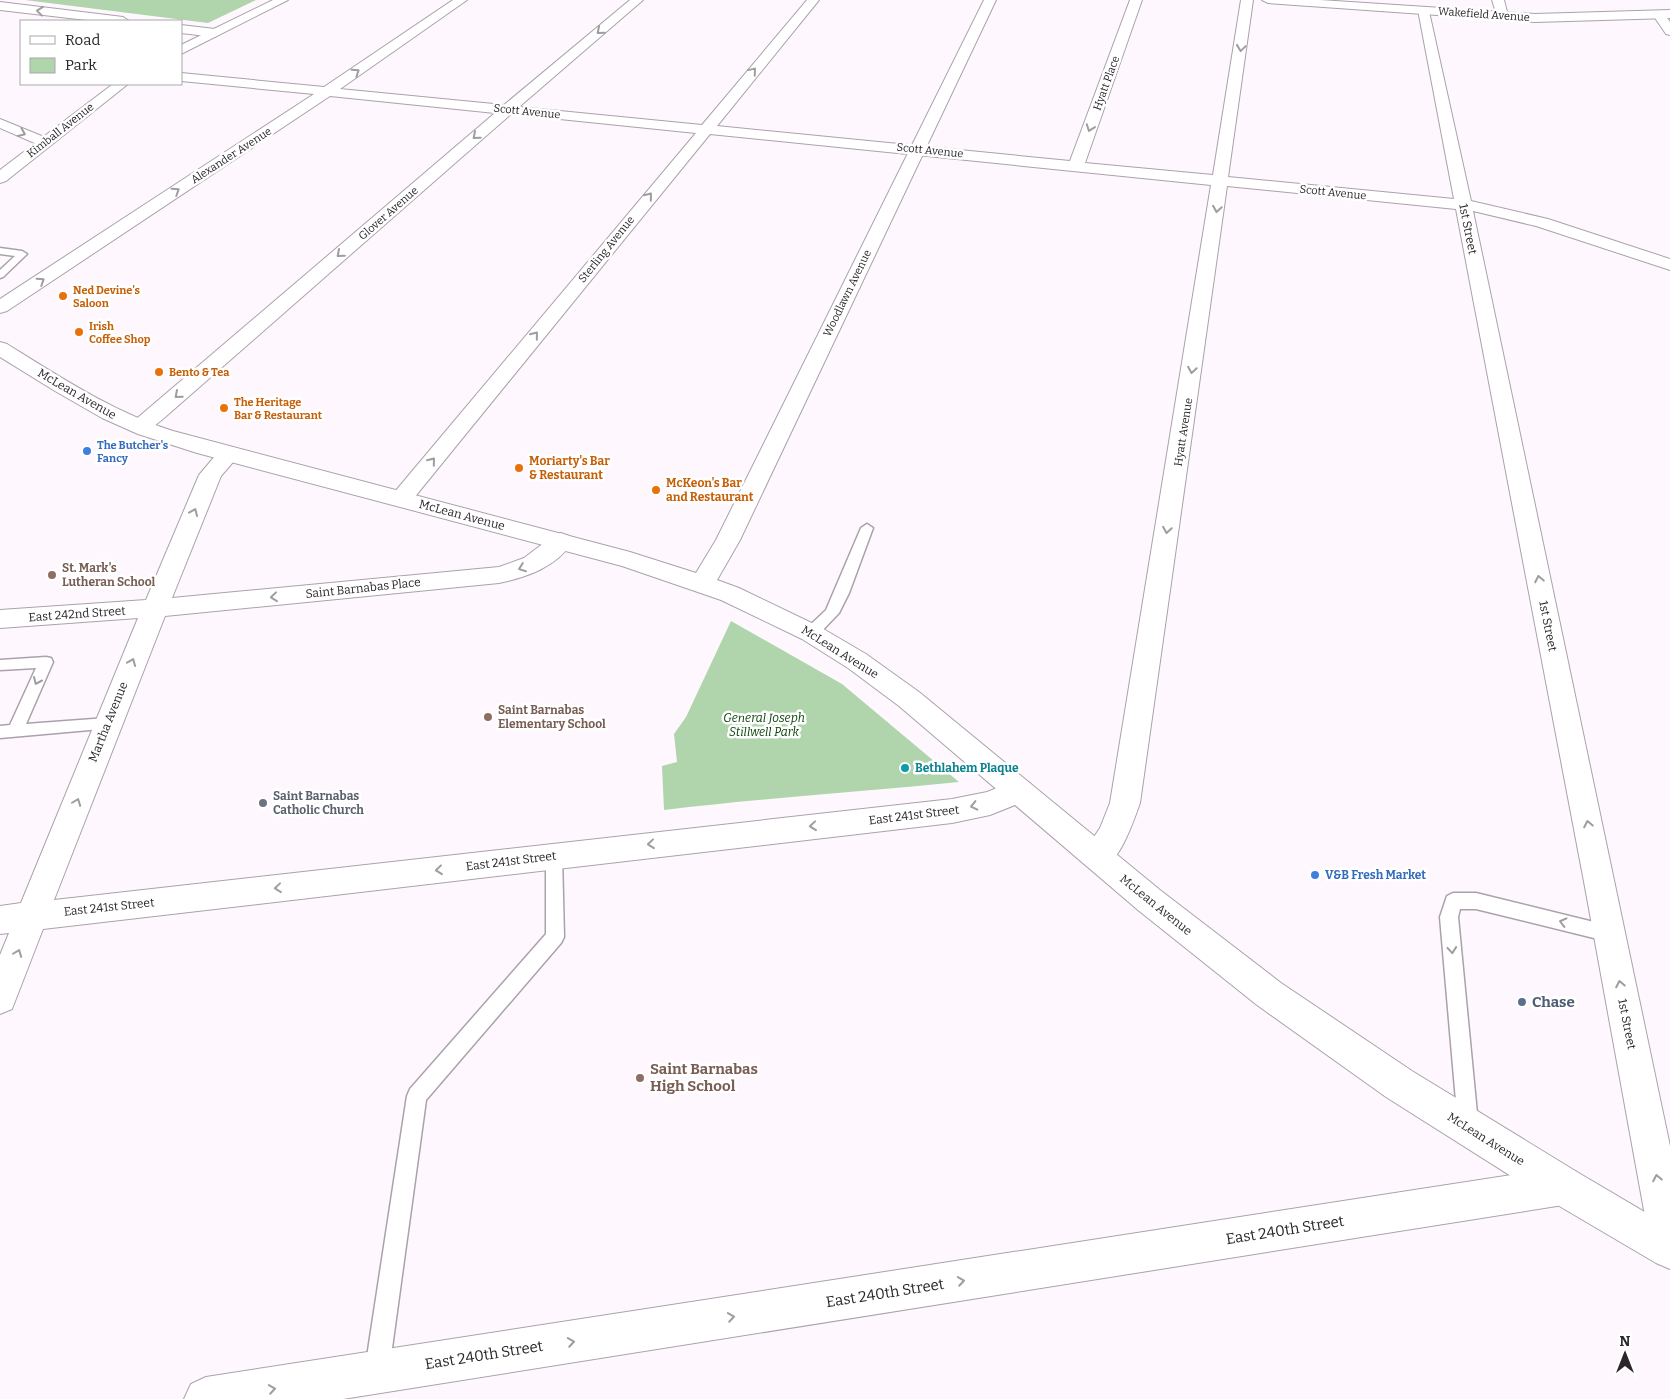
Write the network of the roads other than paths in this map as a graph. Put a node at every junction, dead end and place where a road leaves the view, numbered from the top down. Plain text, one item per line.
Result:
1 (282, 0) edge
2 (461, 0) edge
3 (637, 0) edge
4 (813, 0) edge
5 (990, 0) edge
6 (1136, 0) edge
7 (1248, 0) edge
8 (1268, 0) edge
9 (1498, 0) edge
10 (1320, 2) edge
11 (0, 6) edge
12 (1424, 10) junction
13 (1664, 15) edge
14 (1502, 16) junction
15 (115, 20) edge
16 (182, 28) edge
17 (1670, 31) edge
18 (215, 33) junction
19 (182, 50) edge
20 (182, 77) edge
21 (120, 85) edge
22 (328, 91) junction
23 (508, 109) junction
24 (0, 123) edge
25 (705, 128) junction
26 (44, 142) junction
27 (916, 149) junction
28 (1076, 165) junction
29 (0, 178) edge
30 (1222, 180) junction
31 (1463, 205) junction
32 (0, 251) edge
33 (1670, 265) edge
34 (0, 274) edge
35 (0, 308) edge
36 (0, 348) edge
37 (138, 426) junction
38 (230, 454) junction
39 (401, 498) junction
40 (867, 528) dead end
41 (561, 541) junction
42 (701, 583) junction
43 (154, 608) junction
44 (0, 620) edge
45 (811, 633) junction
46 (0, 665) edge
47 (107, 724) junction
48 (8, 731) edge
49 (1020, 792) junction
50 (554, 855) junction
51 (1097, 856) junction
52 (32, 916) junction
53 (0, 920) edge
54 (1610, 934) junction
55 (0, 998) edge
56 (1468, 1128) junction
57 (1562, 1186) junction
58 (1670, 1243) edge
59 (1670, 1249) edge
60 (377, 1372) junction
61 (206, 1399) edge

1 - 18 street
22 -> 2 street, Alexander Avenue
3 -> 23 street, Glover Avenue
25 -> 4 street, Sterling Avenue
5 - 27 street, Woodlawn Avenue
6 -> 28 street, Hyatt Place
7 -> 30 street, Hyatt Avenue
8 - 10 street, Wakefield Avenue
9 - 14 street
10 - 12 street, Wakefield Avenue
15 -> 11 street
12 - 14 street, Wakefield Avenue
12 - 31 street, 1st Street
13 - 14 street, Wakefield Avenue
13 - 17 street
16 - 18 street
18 - 19 street
20 - 22 street, Scott Avenue
21 - 26 street, Kimball Avenue
22 - 23 street, Scott Avenue
35 -> 22 street, Alexander Avenue
23 - 25 street, Scott Avenue
23 -> 37 street, Glover Avenue
24 -> 26 street
25 - 27 street, Scott Avenue
39 -> 25 street, Sterling Avenue
26 - 29 street, Kimball Avenue
27 - 28 street, Scott Avenue
27 - 42 street, Woodlawn Avenue
28 - 30 street, Scott Avenue
30 - 31 street, Scott Avenue
30 -> 51 street, Hyatt Avenue
31 - 33 street, Scott Avenue
54 -> 31 street, 1st Street
32 - 34 lane
36 - 37 street, McLean Avenue
37 - 38 street, McLean Avenue
38 - 39 street, McLean Avenue
43 -> 38 street, Martha Avenue
39 - 41 street, McLean Avenue
40 - 45 lane
41 - 42 street, McLean Avenue
41 -> 43 street, Saint Barnabas Place
42 - 45 street, McLean Avenue
43 - 44 street, East 242nd Street
47 -> 43 street, Martha Avenue
45 - 49 street, McLean Avenue
46 -> 48 lane
47 - 48 lane
52 -> 47 street, Martha Avenue
49 -> 50 street, East 241st Street
49 - 51 street, McLean Avenue
50 -> 52 street, East 241st Street
50 - 60 lane
51 - 56 street, McLean Avenue
52 - 53 street, East 241st Street
55 -> 52 street, Martha Avenue
54 -> 56 lane
58 -> 54 street, 1st Street
56 - 57 street, McLean Avenue
57 - 59 street, McLean Avenue
60 -> 57 street, East 240th Street
61 -> 60 street, East 240th Street

